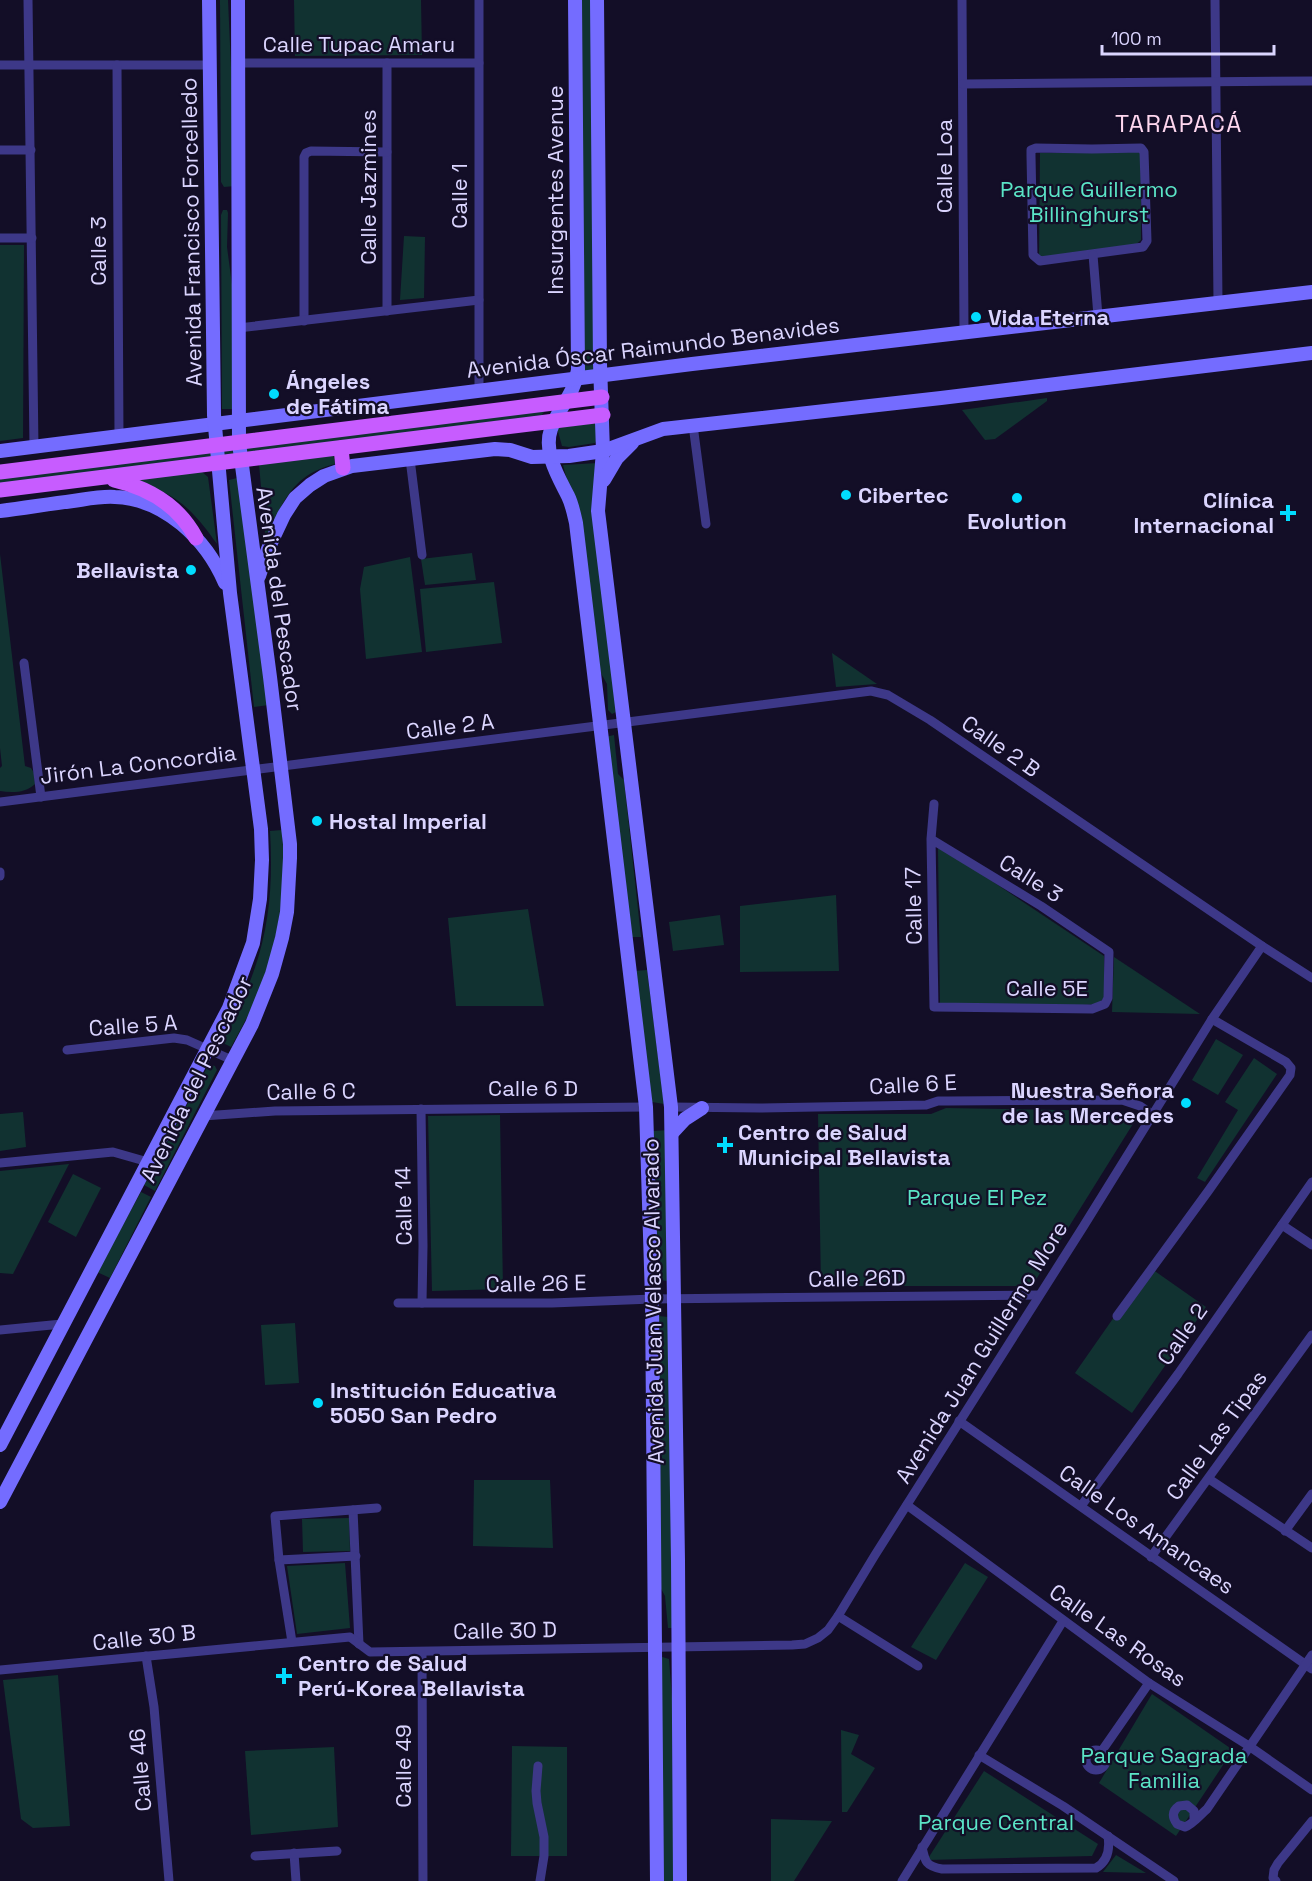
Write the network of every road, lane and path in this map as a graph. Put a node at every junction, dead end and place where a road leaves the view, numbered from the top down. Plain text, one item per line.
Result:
1 (28, 0) edge
2 (209, 0) edge
3 (238, 0) edge
4 (479, 0) edge
5 (575, 0) edge
6 (597, 0) edge
7 (962, 0) edge
8 (1215, 0) edge
9 (238, 63) junction
10 (387, 63) junction
11 (479, 63) junction
12 (0, 65) edge
13 (30, 65) junction
14 (117, 65) junction
15 (210, 65) junction
16 (1312, 81) edge
17 (1216, 82) junction
18 (963, 84) junction
19 (0, 150) edge
20 (31, 150) junction
21 (387, 152) junction
22 (212, 200) junction
23 (238, 201) junction
24 (0, 238) edge
25 (32, 238) junction
26 (1093, 255) junction
27 (577, 291) junction
28 (599, 291) junction
29 (1312, 292) edge
30 (479, 300) junction
31 (1218, 302) junction
32 (387, 311) junction
33 (1098, 316) junction
34 (304, 321) junction
35 (238, 328) junction
36 (964, 332) junction
37 (1312, 353) edge
38 (600, 376) junction
39 (576, 379) junction
40 (479, 391) junction
41 (602, 397) junction
42 (567, 402) junction
43 (603, 415) junction
44 (238, 421) junction
45 (555, 421) junction
46 (215, 424) junction
47 (693, 425) junction
48 (119, 436) junction
49 (635, 440) junction
50 (239, 443) junction
51 (216, 446) junction
52 (34, 447) junction
53 (341, 448) junction
54 (0, 451) edge
55 (603, 451) junction
56 (532, 457) junction
57 (551, 457) junction
58 (410, 459) junction
59 (241, 460) junction
60 (217, 463) junction
61 (343, 468) junction
62 (0, 472) edge
63 (105, 478) junction
64 (561, 484) junction
65 (601, 487) junction
66 (1, 490) edge
67 (2, 511) edge
68 (706, 524) dead end
69 (196, 538) junction
70 (422, 555) dead end
71 (258, 578) junction
72 (230, 593) junction
73 (24, 663) dead end
74 (625, 724) junction
75 (601, 727) junction
76 (280, 765) junction
77 (253, 769) junction
78 (41, 797) junction
79 (0, 802) edge
80 (934, 804) dead end
81 (931, 839) junction
82 (1262, 946) junction
83 (651, 947) junction
84 (627, 950) junction
85 (1109, 952) joint
86 (1312, 978) edge
87 (934, 1008) joint
88 (1212, 1018) junction
89 (209, 1049) junction
90 (67, 1050) dead end
91 (232, 1060) junction
92 (702, 1108) junction
93 (421, 1109) junction
94 (671, 1111) junction
95 (646, 1112) junction
96 (1153, 1115) junction
97 (203, 1116) junction
98 (672, 1133) junction
99 (148, 1162) junction
100 (0, 1163) edge
101 (1312, 1182) edge
102 (1282, 1225) junction
103 (1312, 1245) edge
104 (1039, 1295) junction
105 (652, 1299) junction
106 (674, 1299) junction
107 (398, 1303) dead end
108 (422, 1303) junction
109 (1117, 1316) dead end
110 (62, 1324) junction
111 (0, 1330) edge
112 (1312, 1335) edge
113 (959, 1421) junction
114 (0, 1444) edge
115 (1209, 1479) junction
116 (1312, 1494) edge
117 (0, 1502) edge
118 (907, 1505) junction
119 (1081, 1506) junction
120 (377, 1508) dead end
121 (353, 1510) junction
122 (1285, 1531) junction
123 (1312, 1548) edge
124 (356, 1556) junction
125 (1151, 1557) junction
126 (279, 1560) junction
127 (838, 1616) junction
128 (1063, 1621) junction
129 (292, 1641) junction
130 (359, 1644) junction
131 (678, 1646) junction
132 (655, 1647) junction
133 (422, 1652) junction
134 (1312, 1655) edge
135 (147, 1656) junction
136 (918, 1666) dead end
137 (1309, 1667) edge
138 (0, 1670) edge
139 (1149, 1683) junction
140 (1249, 1746) junction
141 (1101, 1752) dead end
142 (979, 1755) junction
143 (538, 1766) dead end
144 (1312, 1790) edge
145 (1194, 1819) dead end
146 (1312, 1821) edge
147 (1108, 1836) junction
148 (922, 1847) junction
149 (338, 1851) dead end
150 (294, 1853) junction
151 (255, 1856) dead end
152 (169, 1881) edge
153 (296, 1881) edge
154 (423, 1881) edge
155 (540, 1881) edge
156 (657, 1881) edge
157 (680, 1881) edge
158 (902, 1881) edge
159 (1174, 1881) edge
160 (1276, 1881) edge

1 - 13 street
2 - 15 main road, Avenida Francisco Forcelledo
3 - 9 main road, Avenida Francisco Forcelledo
4 - 11 street, Calle 1
5 - 27 main road, Insurgentes Avenue
6 - 28 main road, Insurgentes Avenue
7 - 18 street, Calle Loa
8 - 17 street
9 - 10 street, Calle Tupac Amaru
9 - 23 main road, Avenida Francisco Forcelledo
10 - 11 street, Calle Tupac Amaru
10 - 21 street, Calle Jazmines
11 - 30 street, Calle 1
12 - 13 street
13 - 14 street
13 - 20 street
14 - 15 street
14 - 48 street, Calle 3
15 - 22 main road, Avenida Francisco Forcelledo
16 - 17 street
17 - 18 street
17 - 31 street
18 - 36 street, Calle Loa
19 - 20 street
20 - 25 street
21 - 32 street, Calle Jazmines
21 - 34 street
22 - 23 main road
22 - 46 main road, Avenida Francisco Forcelledo
23 - 35 main road, Avenida Francisco Forcelledo
24 - 25 street
25 - 52 street
26 - 26 street
26 - 33 street
27 - 28 main road
27 - 39 main road, Insurgentes Avenue
28 - 38 main road, Insurgentes Avenue
29 - 31 main road, Avenida Óscar Raimundo Benavides
30 - 32 street
30 - 40 street, Calle 1
31 - 33 main road, Avenida Óscar Raimundo Benavides
32 - 34 street
33 - 36 main road, Avenida Óscar Raimundo Benavides
34 - 35 street
35 - 44 main road, Avenida Francisco Forcelledo
36 - 38 main road, Avenida Óscar Raimundo Benavides
37 - 47 main road
38 - 39 main road, Avenida Óscar Raimundo Benavides
38 - 41 main road, Insurgentes Avenue
39 - 40 main road, Avenida Óscar Raimundo Benavides
39 - 42 main road, Insurgentes Avenue
40 - 44 main road, Avenida Óscar Raimundo Benavides
41 - 42 main road, Avenida Óscar Raimundo Benavides
41 - 43 main road, Insurgentes Avenue
42 - 45 main road, Insurgentes Avenue
42 - 50 main road, Avenida Óscar Raimundo Benavides
43 - 45 main road
43 - 55 main road, Insurgentes Avenue
44 - 46 main road, Avenida Óscar Raimundo Benavides
44 - 50 main road, Avenida Francisco Forcelledo
45 - 53 main road
45 - 57 main road
46 - 48 main road, Avenida Óscar Raimundo Benavides
46 - 51 main road, Avenida Francisco Forcelledo
47 - 49 main road
47 - 68 street
48 - 52 main road, Avenida Óscar Raimundo Benavides
49 - 55 main road
49 - 65 main road
50 - 51 main road, Avenida Óscar Raimundo Benavides
50 - 59 main road, Avenida Francisco Forcelledo
51 - 60 main road, Avenida Francisco Forcelledo
51 - 62 main road, Avenida Óscar Raimundo Benavides
52 - 54 main road, Avenida Óscar Raimundo Benavides
53 - 59 main road
53 - 61 main road
55 - 57 main road
55 - 65 main road, Insurgentes Avenue
56 - 57 main road
56 - 58 main road
56 - 64 main road
57 - 64 main road, Avenida Juan Velasco Alvarado
58 - 61 main road
58 - 70 street
59 - 60 main road
59 - 71 main road, Avenida del Pescador
60 - 63 main road
60 - 72 main road, Avenida del Pescador
61 - 71 main road
63 - 66 main road
63 - 69 main road
64 - 75 main road, Avenida Juan Velasco Alvarado
65 - 74 main road, Avenida Juan Velasco Alvarado
66 - 67 street
67 - 69 main road
69 - 72 main road
71 - 76 main road, Avenida del Pescador
72 - 77 main road, Avenida del Pescador
73 - 78 street
74 - 75 street, Calle 2 A
74 - 82 street, Calle 2 B
74 - 83 main road, Avenida Juan Velasco Alvarado
75 - 76 street, Calle 2 A
75 - 84 main road, Avenida Juan Velasco Alvarado
76 - 77 street, Jirón La Concordia
76 - 91 main road, Avenida del Pescador
77 - 78 street, Jirón La Concordia
77 - 89 main road, Avenida del Pescador
78 - 79 street, Jirón La Concordia
80 - 81 street, Calle 17
81 - 85 street, Calle 3
81 - 87 street, Calle 17
82 - 86 street, Calle 2 B
82 - 88 street, Avenida Juan Guillermo More
83 - 84 main road
83 - 94 main road, Avenida Juan Velasco Alvarado
84 - 95 main road, Avenida Juan Velasco Alvarado
85 - 87 street, Calle 5E
88 - 96 street, Avenida Juan Guillermo More
88 - 109 street
89 - 90 street, Calle 5 A
89 - 91 street, Calle 5 A
89 - 99 main road, Avenida del Pescador
91 - 97 main road, Avenida del Pescador
92 - 94 street, Calle 6 E
92 - 96 street, Calle 6 E
92 - 98 main road
93 - 95 street, Calle 6 D
93 - 97 street, Calle 6 C
93 - 108 street, Calle 14
94 - 95 main road
94 - 98 main road, Avenida Juan Velasco Alvarado
95 - 105 main road, Avenida Juan Velasco Alvarado
96 - 104 street, Avenida Juan Guillermo More
97 - 117 main road, Avenida del Pescador
98 - 106 main road, Avenida Juan Velasco Alvarado
99 - 100 street
99 - 110 main road, Avenida del Pescador
101 - 102 street, Calle 2
102 - 103 street
102 - 119 street, Calle 2
104 - 106 street, Calle 26D
104 - 113 street, Avenida Juan Guillermo More
105 - 106 street, Calle 26 E
105 - 108 street, Calle 26 E
105 - 132 main road, Avenida Juan Velasco Alvarado
106 - 131 main road, Avenida Juan Velasco Alvarado
107 - 108 street, Calle 26 E
110 - 111 street
110 - 114 main road, Avenida del Pescador
112 - 115 street, Calle Las Tipas
113 - 118 street, Avenida Juan Guillermo More
113 - 119 street, Calle Los Amancaes
115 - 122 street
115 - 125 street, Calle Las Tipas
116 - 122 street
118 - 127 street, Avenida Juan Guillermo More
118 - 128 street, Calle Las Rosas
119 - 125 street, Calle Los Amancaes
120 - 121 street
121 - 124 street
121 - 126 street
122 - 123 street
124 - 126 street
124 - 130 street
125 - 137 street, Calle Los Amancaes
126 - 129 street
127 - 131 street, Avenida Juan Guillermo More
127 - 136 street
128 - 139 street, Calle Las Rosas
128 - 142 street
129 - 130 street, Calle 30 B
129 - 135 street, Calle 30 B
130 - 133 street, Calle 30 D
131 - 132 street, Avenida Juan Guillermo More
131 - 157 main road, Avenida Juan Velasco Alvarado
132 - 133 street, Calle 30 D
132 - 156 main road, Avenida Juan Velasco Alvarado
133 - 154 street, Calle 49
134 - 137 street
135 - 138 street, Calle 30 B
135 - 152 street, Calle 46
137 - 140 street
139 - 140 street, Calle Las Rosas
139 - 141 street
140 - 144 street, Calle Las Rosas
140 - 145 street
142 - 147 street
142 - 148 street
143 - 155 street
146 - 160 street
147 - 148 street
147 - 159 street
148 - 158 street
149 - 150 street
150 - 151 street
150 - 153 street

